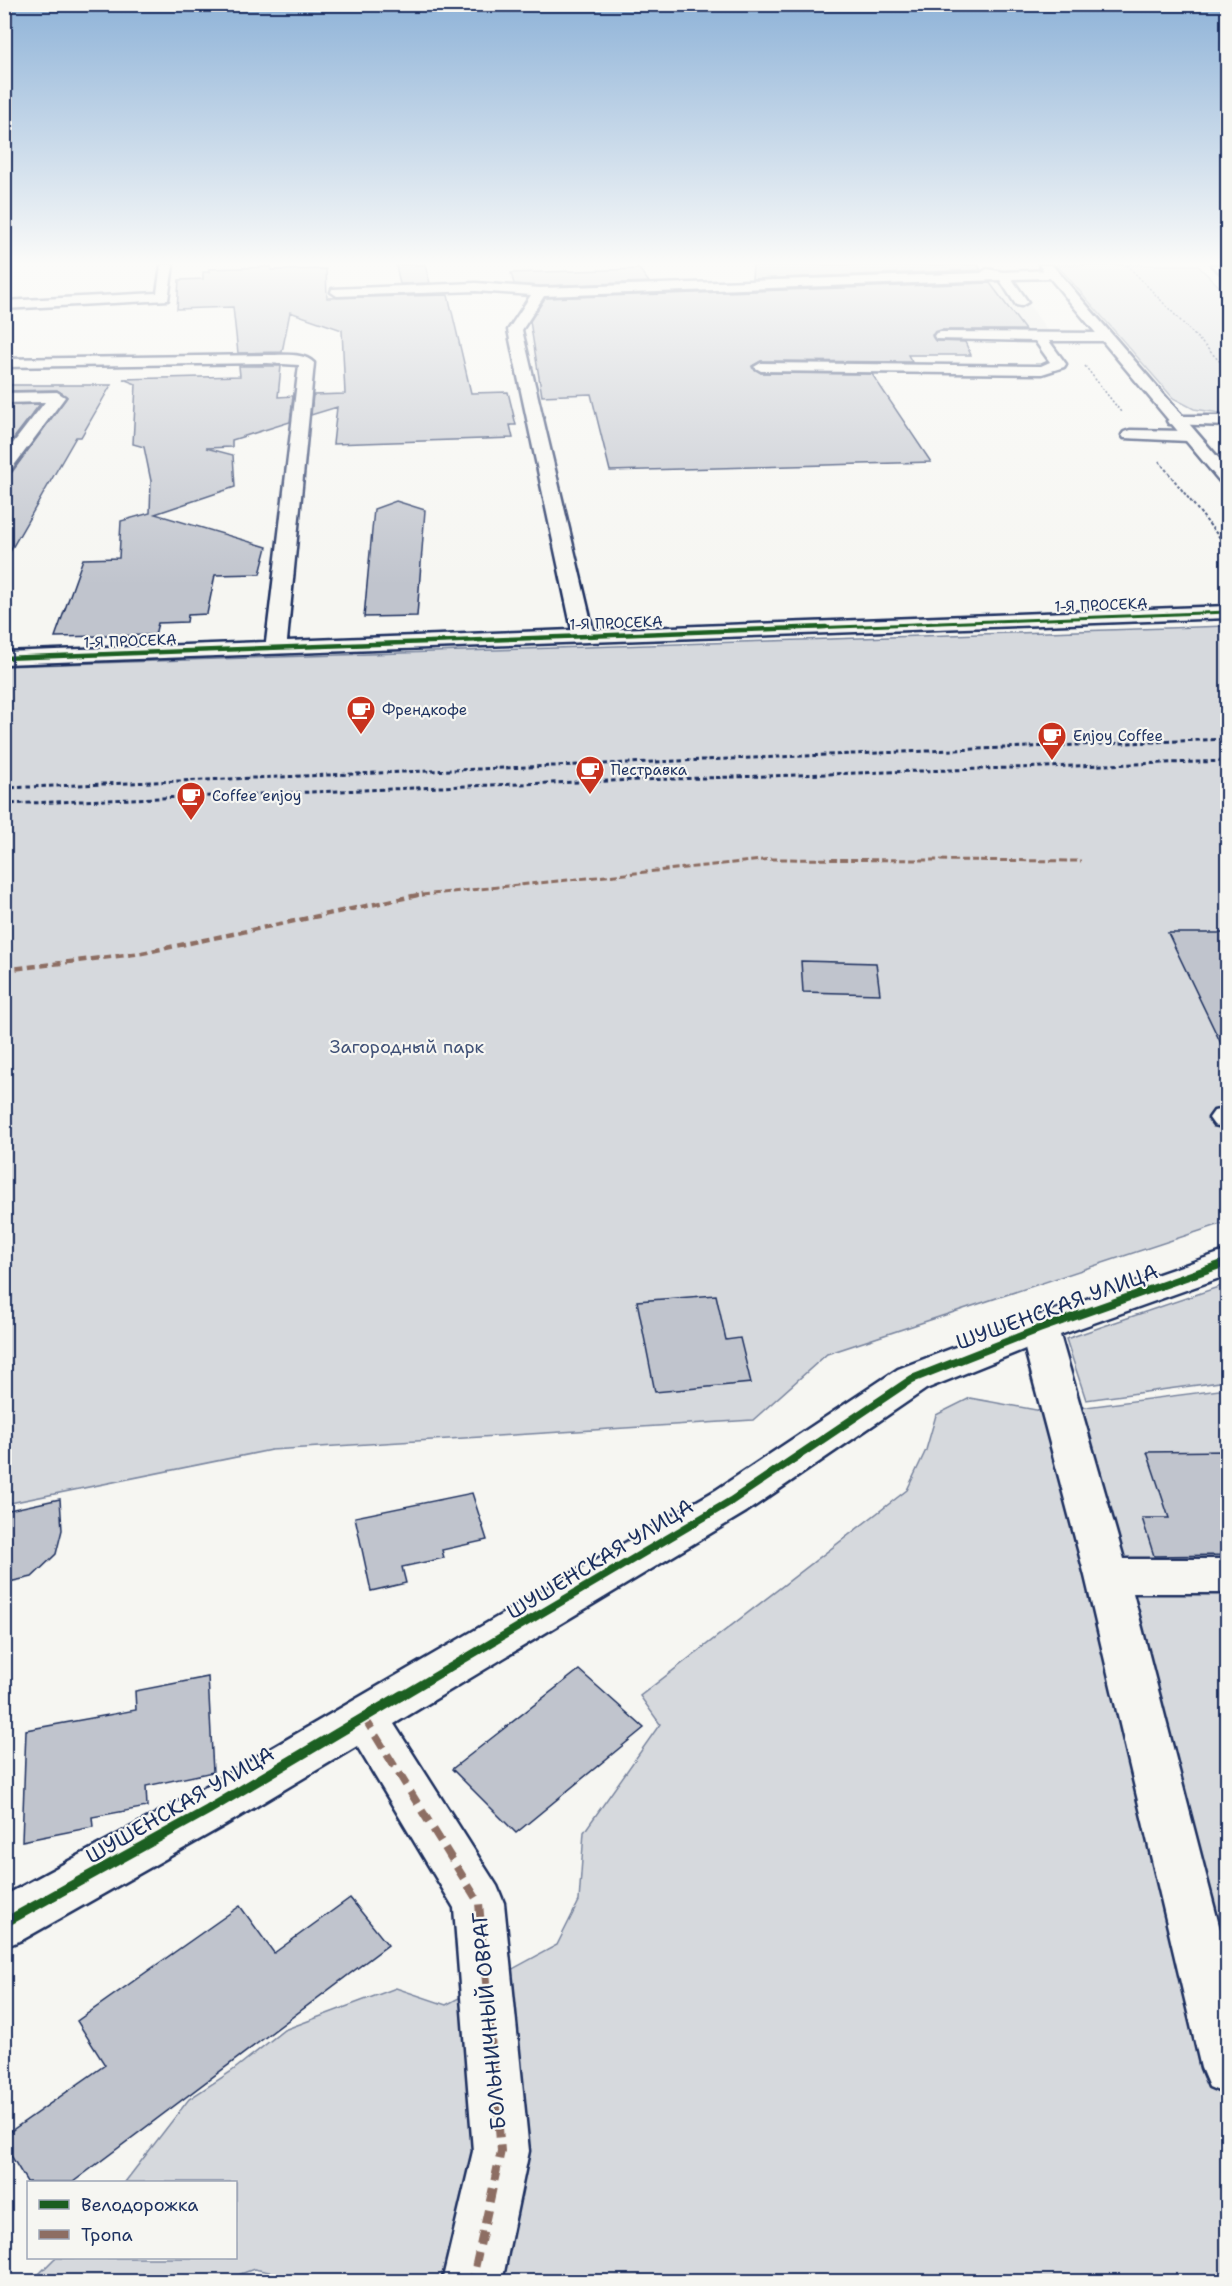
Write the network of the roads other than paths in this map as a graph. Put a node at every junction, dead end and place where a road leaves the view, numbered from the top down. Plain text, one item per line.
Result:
1 (306, 372) edge
2 (524, 372) edge
3 (865, 372) edge
4 (1134, 372) edge
5 (874, 386) dead end
6 (4, 398) edge
7 (1175, 421) junction
8 (1227, 422) edge
9 (1134, 435) road end
10 (1188, 436) junction
11 (4, 467) edge
12 (1227, 480) edge
13 (1227, 612) edge
14 (584, 636) junction
15 (276, 648) junction
16 (4, 658) edge
17 (1227, 1262) edge
18 (1039, 1329) junction
19 (1107, 1576) junction
20 (1227, 1576) edge
21 (364, 1717) junction
22 (4, 1923) edge
23 (1227, 2068) edge
24 (472, 2282) edge

1 - 15 street
2 - 14 street
3 - 5 street
4 - 7 street
6 - 11 street
7 - 8 street
7 - 10 street
9 - 10 street
10 - 12 street
13 - 14 street, 1-Я ПРОСЕКА
14 - 15 street, 1-Я ПРОСЕКА
15 - 16 street, 1-Я ПРОСЕКА
17 - 18 street, ШУШЕНСКАЯ УЛИЦА
18 - 19 street
18 - 21 street, ШУШЕНСКАЯ УЛИЦА
19 - 20 street
19 - 23 street
21 - 22 street, ШУШЕНСКАЯ УЛИЦА
21 - 24 street, БОЛЬНИЧНЫЙ ОВРАГ

